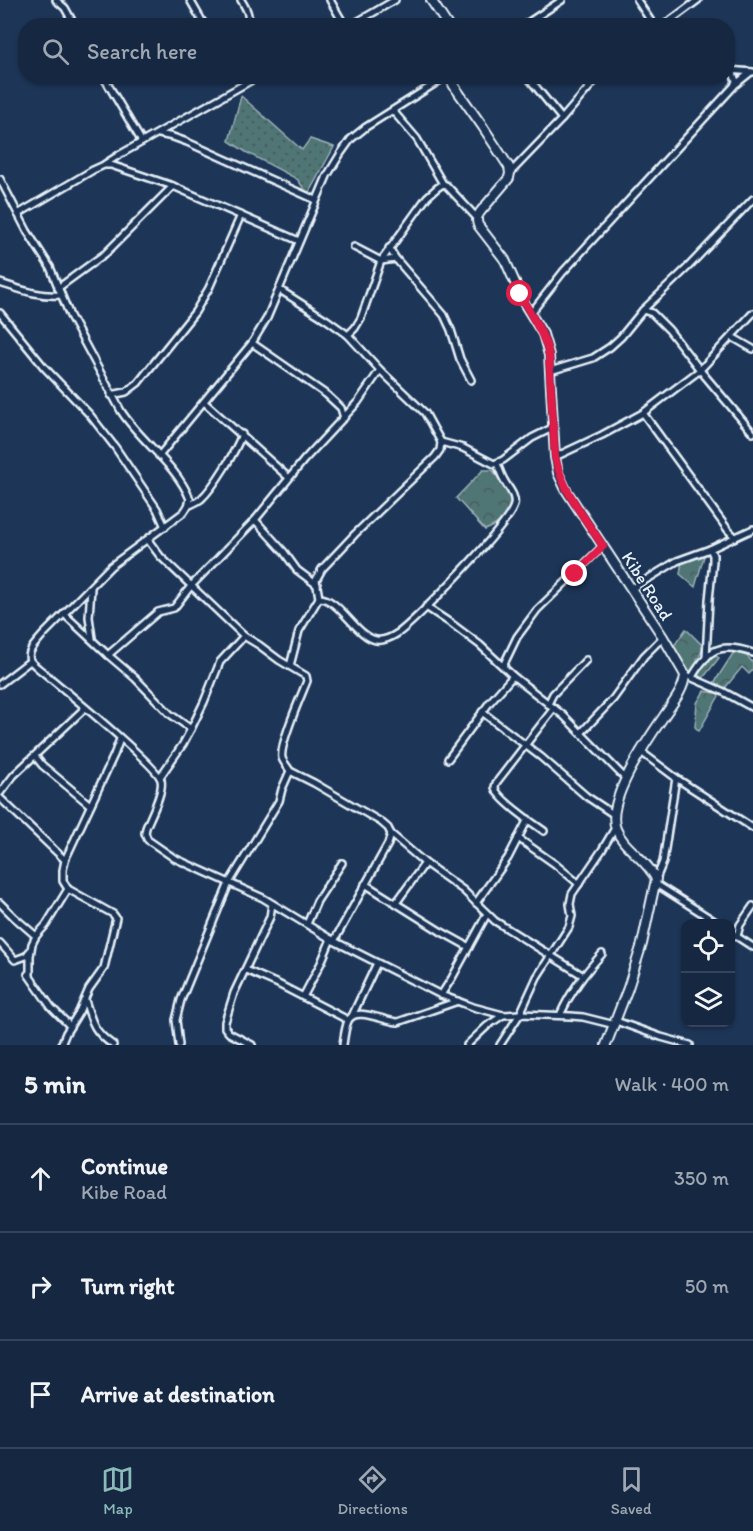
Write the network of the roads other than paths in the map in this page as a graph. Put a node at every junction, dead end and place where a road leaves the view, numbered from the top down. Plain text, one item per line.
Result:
1 (56, 0) edge
2 (190, 0) edge
3 (241, 0) edge
4 (330, 0) edge
5 (395, 0) edge
6 (431, 0) edge
7 (562, 0) edge
8 (637, 0) edge
9 (698, 0) edge
10 (71, 18) edge
11 (200, 18) edge
12 (249, 18) edge
13 (340, 18) edge
14 (364, 18) edge
15 (443, 18) edge
16 (536, 18) edge
17 (649, 18) edge
18 (674, 18) edge
19 (735, 70) edge
20 (752, 72) edge
21 (108, 84) edge
22 (245, 84) edge
23 (435, 84) edge
24 (453, 84) edge
25 (534, 84) edge
26 (592, 84) edge
27 (736, 84) joint
28 (393, 111) junction
29 (562, 119) junction
30 (159, 134) junction
31 (142, 142) junction
32 (104, 165) junction
33 (510, 173) junction
34 (0, 179) edge
35 (443, 184) junction
36 (173, 186) junction
37 (753, 199) edge
38 (316, 200) junction
39 (18, 214) junction
40 (241, 215) junction
41 (477, 218) junction
42 (299, 241) junction
43 (354, 247) dead end
44 (389, 248) junction
45 (396, 259) junction
46 (381, 261) junction
47 (0, 283) edge
48 (58, 288) junction
49 (280, 290) junction
50 (60, 295) junction
51 (651, 302) junction
52 (643, 310) junction
53 (0, 313) edge
54 (531, 313) junction
55 (652, 313) junction
56 (753, 313) edge
57 (356, 328) junction
58 (348, 335) junction
59 (732, 337) junction
60 (354, 341) junction
61 (252, 343) junction
62 (753, 349) edge
63 (380, 370) junction
64 (700, 370) junction
65 (550, 371) junction
66 (471, 380) dead end
67 (111, 395) junction
68 (204, 402) junction
69 (643, 413) junction
70 (344, 418) junction
71 (552, 428) junction
72 (753, 433) edge
73 (242, 434) junction
74 (441, 442) junction
75 (159, 456) junction
76 (555, 457) junction
77 (497, 463) junction
78 (288, 477) junction
79 (188, 506) junction
80 (255, 520) junction
81 (165, 527) junction
82 (753, 529) edge
83 (728, 530) junction
84 (735, 537) junction
85 (148, 540) junction
86 (724, 542) junction
87 (603, 546) junction
88 (710, 549) junction
89 (317, 585) junction
90 (191, 586) junction
91 (91, 587) junction
92 (631, 589) junction
93 (319, 598) junction
94 (426, 608) junction
95 (64, 614) junction
96 (244, 636) junction
97 (663, 637) junction
98 (92, 640) junction
99 (753, 653) edge
100 (108, 655) junction
101 (706, 658) junction
102 (30, 660) junction
103 (586, 660) dead end
104 (290, 666) junction
105 (503, 666) junction
106 (513, 676) junction
107 (688, 676) junction
108 (0, 684) edge
109 (546, 702) junction
110 (85, 708) junction
111 (554, 708) junction
112 (753, 708) edge
113 (482, 712) junction
114 (191, 729) junction
115 (582, 732) junction
116 (120, 738) junction
117 (526, 746) junction
118 (640, 751) junction
119 (34, 756) junction
120 (448, 759) dead end
121 (290, 771) junction
122 (160, 777) junction
123 (676, 778) junction
124 (626, 779) junction
125 (0, 793) edge
126 (0, 798) edge
127 (90, 805) junction
128 (613, 814) junction
129 (528, 819) junction
130 (615, 828) junction
131 (753, 828) edge
132 (544, 831) dead end
133 (391, 834) junction
134 (519, 838) junction
135 (65, 860) junction
136 (342, 863) dead end
137 (425, 863) junction
138 (656, 882) junction
139 (229, 883) junction
140 (365, 884) junction
141 (579, 884) junction
142 (68, 889) junction
143 (0, 903) edge
144 (396, 903) junction
145 (476, 903) junction
146 (272, 904) junction
147 (753, 906) edge
148 (282, 911) junction
149 (487, 914) junction
150 (270, 917) junction
151 (712, 919) edge
152 (307, 924) junction
153 (36, 936) junction
154 (736, 936) joint
155 (332, 940) junction
156 (0, 943) edge
157 (469, 947) junction
158 (753, 947) edge
159 (30, 950) junction
160 (602, 954) dead end
161 (550, 956) junction
162 (377, 963) junction
163 (246, 970) junction
164 (582, 975) junction
165 (441, 995) junction
166 (303, 997) junction
167 (85, 1000) junction
168 (458, 1001) junction
169 (520, 1014) junction
170 (560, 1015) junction
171 (503, 1016) junction
172 (350, 1018) junction
173 (616, 1023) junction
174 (70, 1026) junction
175 (62, 1045) edge
176 (113, 1045) edge
177 (179, 1045) edge
178 (252, 1045) edge
179 (343, 1045) edge
180 (467, 1045) edge
181 (500, 1045) edge
182 (606, 1045) edge
183 (690, 1045) edge

1 - 10 street
2 - 11 street
3 - 12 street
4 - 13 street
5 - 14 street
6 - 15 street
7 - 16 street
8 - 17 street
9 - 18 street
19 - 20 street
20 - 27 street
21 - 31 street
22 - 30 street
23 - 28 street
24 - 33 street
25 - 29 street
26 - 29 street
27 - 54 street
28 - 35 street
28 - 38 street
29 - 33 street
30 - 31 street
30 - 38 street
31 - 32 street
32 - 36 street
32 - 39 street
33 - 41 street
34 - 39 street
35 - 41 street
35 - 44 street
36 - 40 street
36 - 48 street
37 - 51 street
38 - 42 street
39 - 48 street
40 - 42 street
40 - 67 street
41 - 54 street, Kibe Road
42 - 49 street
43 - 46 street
44 - 45 street
44 - 46 street
45 - 46 street
45 - 66 street
46 - 57 street
47 - 50 street
48 - 50 street
49 - 58 street
49 - 61 street
50 - 67 street
51 - 52 street
51 - 55 street
52 - 55 street
52 - 65 street
53 - 81 street
54 - 65 street, Kibe Road
55 - 64 street
56 - 59 street
57 - 58 street
57 - 60 street
58 - 60 street
59 - 62 street
59 - 64 street
60 - 63 street
61 - 68 street
61 - 70 street
63 - 70 street
63 - 74 street
64 - 69 street
64 - 72 street
65 - 71 street, Kibe Road
67 - 75 street
68 - 73 street
68 - 75 street
69 - 76 street
69 - 83 street
70 - 78 street
71 - 76 street, Kibe Road
71 - 77 street
73 - 78 street
73 - 79 street
74 - 77 street
74 - 89 street
75 - 79 street
76 - 87 street, Kibe Road
77 - 94 street
78 - 80 street
79 - 81 street
80 - 89 street
80 - 90 street
81 - 85 street
82 - 84 street
83 - 84 street
83 - 86 street
84 - 86 street
85 - 90 street
85 - 91 street
86 - 88 street
87 - 92 street, Kibe Road
87 - 105 street
88 - 92 street
88 - 101 street
89 - 93 street
90 - 96 street
90 - 100 street
91 - 95 street
91 - 98 street
92 - 97 street, Kibe Road
93 - 94 street
93 - 104 street
94 - 105 street
95 - 98 street
95 - 102 street
96 - 104 street
96 - 114 street
97 - 107 street, Kibe Road
97 - 115 street
98 - 100 street
99 - 101 street
100 - 114 street
101 - 107 street
102 - 108 street
102 - 110 street
103 - 109 street
104 - 121 street
105 - 106 street
106 - 109 street
106 - 113 street
107 - 112 street
107 - 118 street
109 - 111 street
110 - 116 street
110 - 119 street
111 - 115 street
111 - 117 street
113 - 117 street
113 - 120 street
114 - 122 street
115 - 124 street
116 - 122 street
116 - 127 street
117 - 128 street
117 - 129 street
118 - 123 street
118 - 124 street
119 - 125 street
119 - 127 street
121 - 133 street
121 - 139 street
122 - 139 street
123 - 131 street
123 - 138 street
124 - 128 street
126 - 135 street
127 - 135 street
128 - 130 street
129 - 132 street
129 - 134 street
130 - 138 street
130 - 141 street
133 - 137 street
133 - 140 street
134 - 141 street
134 - 145 street
135 - 142 street
136 - 152 street
137 - 144 street
137 - 145 street
138 - 151 street
138 - 173 street
139 - 146 street
139 - 177 street
140 - 144 street
140 - 155 street
141 - 161 street
142 - 153 street
142 - 167 street
143 - 153 street
144 - 157 street
145 - 149 street
146 - 148 street
146 - 150 street
147 - 154 street
148 - 150 street
148 - 152 street
149 - 157 street
149 - 161 street
150 - 163 street
152 - 155 street
153 - 159 street
154 - 158 street
155 - 162 street
155 - 166 street
156 - 159 street
157 - 165 street
159 - 174 street
160 - 164 street
161 - 164 street
161 - 169 street
162 - 165 street
162 - 172 street
163 - 166 street
163 - 178 street
164 - 170 street
165 - 168 street
166 - 172 street
167 - 174 street
167 - 176 street
168 - 171 street
168 - 172 street
169 - 170 street
169 - 171 street
169 - 181 street
170 - 173 street
171 - 180 street
172 - 179 street
173 - 182 street
173 - 183 street
174 - 175 street

